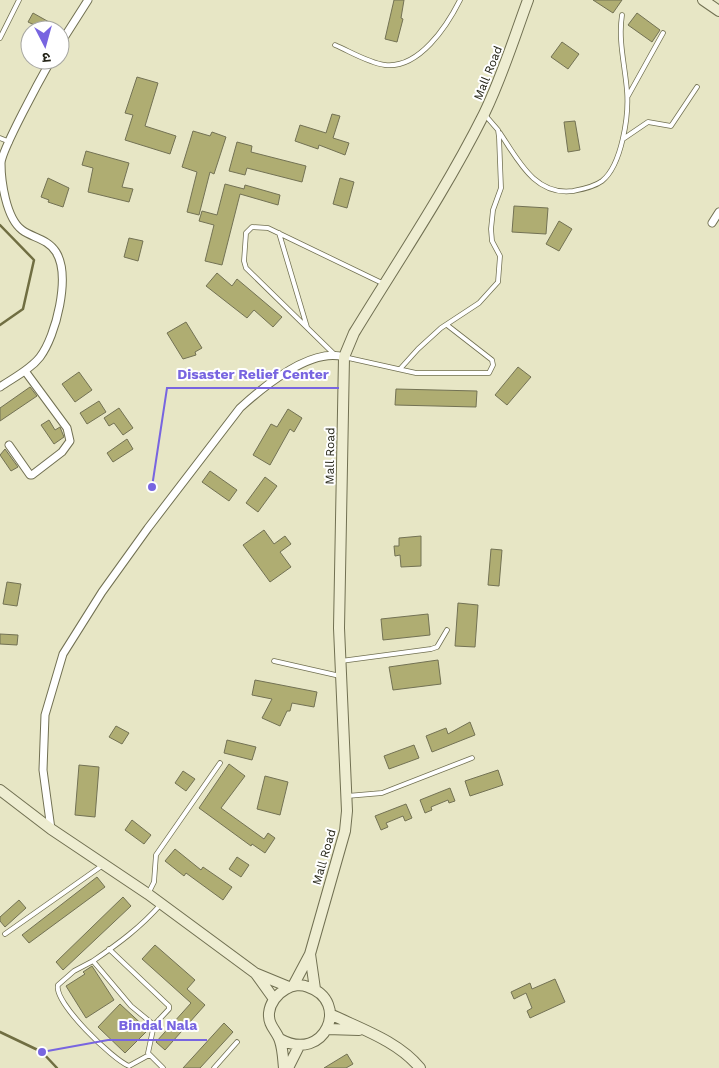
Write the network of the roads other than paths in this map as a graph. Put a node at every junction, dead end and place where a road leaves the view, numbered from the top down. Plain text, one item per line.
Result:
1 (19, 0) edge
2 (88, 0) edge
3 (460, 0) edge
4 (528, 0) edge
5 (703, 0) edge
6 (719, 11) edge
7 (622, 15) dead end
8 (70, 28) edge
9 (663, 33) dead end
10 (0, 38) edge
11 (335, 45) dead end
12 (46, 70) edge
13 (697, 87) dead end
14 (627, 98) junction
15 (484, 114) junction
16 (498, 130) junction
17 (0, 138) edge
18 (623, 139) junction
19 (10, 142) junction
20 (1, 159) edge
21 (719, 212) edge
22 (712, 223) dead end
23 (279, 233) junction
24 (384, 284) junction
25 (447, 325) junction
26 (308, 329) junction
27 (334, 354) junction
28 (344, 357) junction
29 (400, 370) junction
30 (24, 371) junction
31 (0, 387) edge
32 (9, 446) dead end
33 (447, 630) dead end
34 (274, 660) dead end
35 (341, 661) junction
36 (342, 676) junction
37 (472, 758) dead end
38 (220, 763) dead end
39 (0, 790) edge
40 (348, 796) junction
41 (51, 829) junction
42 (103, 865) junction
43 (148, 894) junction
44 (161, 904) junction
45 (5, 934) dead end
46 (109, 949) junction
47 (310, 954) junction
48 (93, 961) junction
49 (255, 974) junction
50 (291, 986) junction
51 (315, 989) junction
52 (274, 999) junction
53 (330, 1014) junction
54 (154, 1025) junction
55 (327, 1029) junction
56 (363, 1030) junction
57 (280, 1039) junction
58 (237, 1042) dead end
59 (300, 1046) junction
60 (148, 1055) junction
61 (163, 1068) edge
62 (214, 1068) edge
63 (284, 1068) edge
64 (288, 1068) edge
65 (420, 1068) edge

1 - 10 lane
2 - 8 street
3 - 11 lane
4 - 15 street, Mall Road
5 - 6 street
7 - 14 lane
9 - 14 lane
12 - 19 street
13 - 18 lane
14 - 18 lane
15 - 16 lane
15 - 24 street, Mall Road
16 - 18 lane
16 - 25 lane
17 - 19 lane
19 - 20 street
20 - 30 street
21 - 22 street
23 - 24 lane
23 - 26 lane
23 - 26 lane
24 - 28 street, Mall Road
25 - 29 lane
25 - 29 lane
26 - 27 lane
27 - 28 street
27 - 41 street
28 - 29 lane
28 - 35 street, Mall Road
30 - 31 street
30 - 32 street
33 - 35 lane
34 - 36 lane
35 - 36 street, Mall Road
36 - 40 street, Mall Road
37 - 40 lane
38 - 43 lane
39 - 41 street
40 - 47 street, Mall Road
41 - 42 street
42 - 43 street
42 - 45 lane
43 - 44 street
44 - 46 lane
44 - 49 street
46 - 48 lane
46 - 54 lane
47 - 50 street
47 - 51 street
48 - 54 lane
48 - 60 lane
49 - 50 street
49 - 52 street
50 - 51 street
50 - 52 street
51 - 53 street
52 - 57 street
53 - 55 street
53 - 56 street
54 - 60 lane
55 - 56 street
55 - 59 street
56 - 65 street
57 - 59 street
57 - 63 street
58 - 62 lane
59 - 64 street
60 - 61 lane

